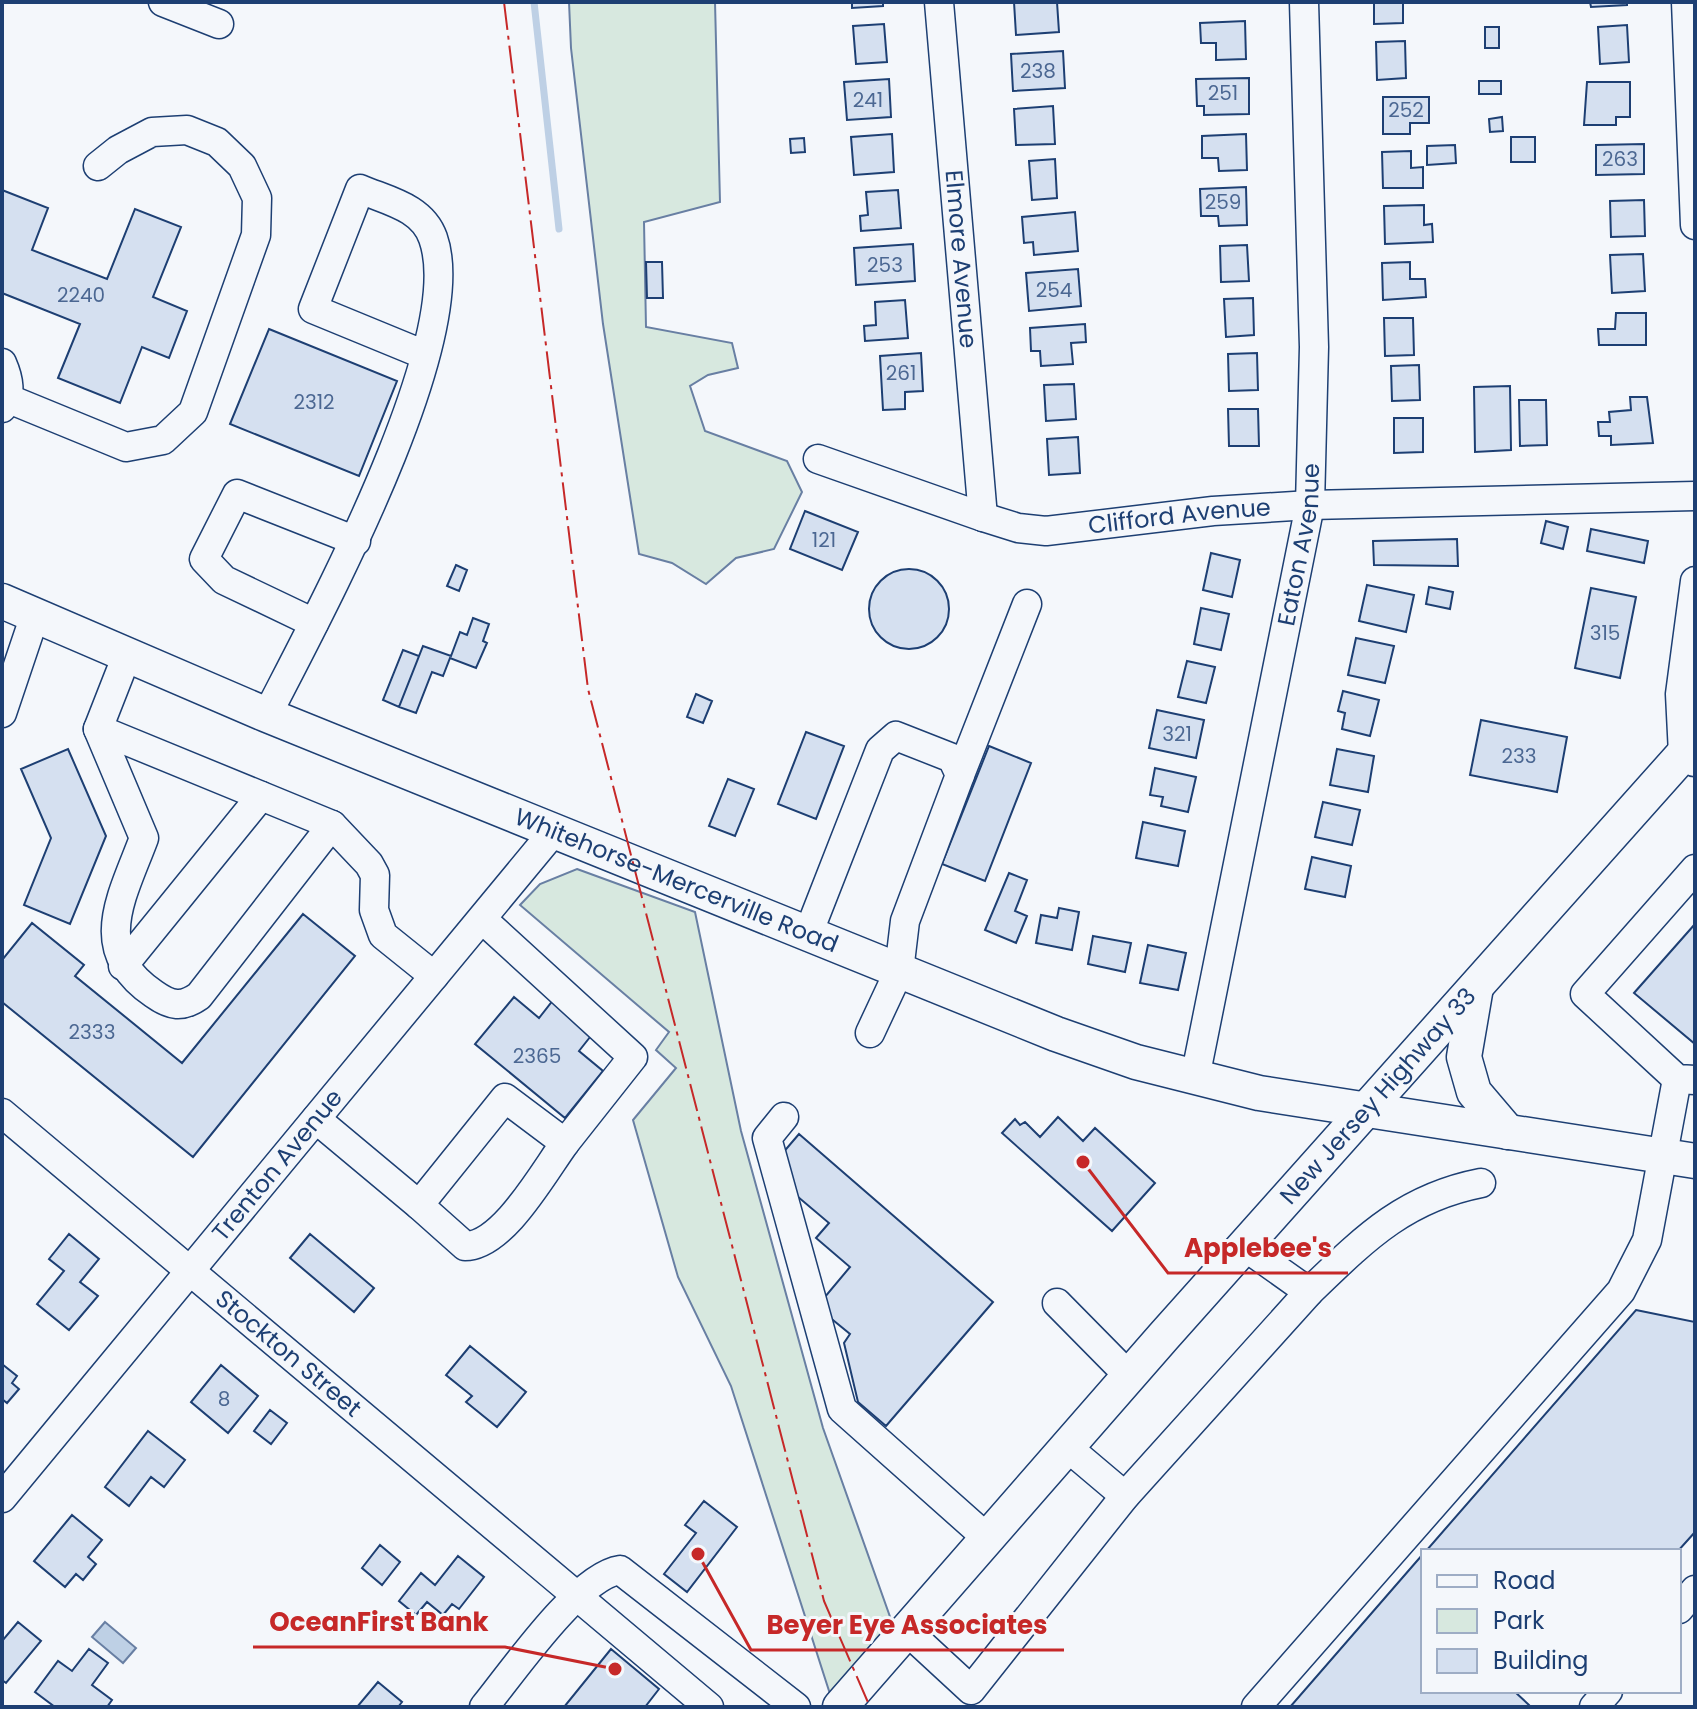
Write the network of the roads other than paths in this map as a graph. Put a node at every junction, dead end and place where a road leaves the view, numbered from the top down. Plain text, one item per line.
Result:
1 (163, 2) edge
2 (939, 2) edge
3 (1304, 2) edge
4 (1686, 2) edge
5 (219, 24) dead end
6 (98, 166) dead end
7 (1695, 225) edge
8 (425, 355) junction
9 (2, 363) edge
10 (5, 403) edge
11 (818, 459) dead end
12 (1695, 496) edge
13 (1310, 505) junction
14 (983, 517) junction
15 (356, 541) junction
16 (1695, 581) edge
17 (2, 601) edge
18 (1027, 604) dead end
19 (35, 615) junction
20 (314, 623) junction
21 (127, 655) junction
22 (2, 713) edge
23 (267, 715) junction
24 (98, 729) junction
25 (1691, 753) edge
26 (960, 775) junction
27 (261, 796) junction
28 (332, 825) junction
29 (554, 831) junction
30 (1695, 869) edge
31 (482, 919) junction
32 (808, 934) junction
33 (123, 966) junction
34 (899, 971) junction
35 (434, 976) junction
36 (1476, 987) junction
37 (870, 1033) dead end
38 (1195, 1078) junction
39 (1686, 1080) edge
40 (1365, 1111) junction
41 (2, 1113) edge
42 (784, 1117) dead end
43 (316, 1119) junction
44 (1508, 1132) junction
45 (565, 1143) junction
46 (1661, 1156) junction
47 (1695, 1161) edge
48 (1481, 1183) dead end
49 (419, 1205) junction
50 (1244, 1246) junction
51 (191, 1270) junction
52 (1309, 1292) junction
53 (1057, 1303) dead end
54 (1129, 1376) junction
55 (1067, 1447) junction
56 (1125, 1496) junction
57 (2, 1498) edge
58 (987, 1538) junction
59 (1695, 1590) edge
60 (578, 1593) junction
61 (1681, 1607) edge
62 (906, 1630) junction
63 (484, 1707) edge
64 (709, 1707) edge
65 (796, 1707) edge
66 (840, 1707) edge
67 (1256, 1707) edge

1 - 5 street
2 - 14 street, Elmore Avenue
3 - 13 street, Eaton Avenue
4 - 7 street
6 - 10 street
8 - 8 street
8 - 15 street
9 - 10 street
11 - 14 street, Clifford Avenue
12 - 13 street, Clifford Avenue
13 - 14 street, Clifford Avenue
13 - 38 street, Eaton Avenue
15 - 20 street
15 - 20 street
16 - 25 street
17 - 19 main road, Whitehorse-Mercerville Road
18 - 26 street
19 - 21 main road, Whitehorse-Mercerville Road
19 - 22 street
20 - 23 street
21 - 23 main road, Whitehorse-Mercerville Road
21 - 24 street
23 - 29 main road, Whitehorse-Mercerville Road
24 - 27 street
24 - 33 street
25 - 36 main road, New Jersey Highway 33
26 - 32 street
26 - 34 street
27 - 28 street
27 - 33 street
28 - 33 street
28 - 35 street
29 - 31 street, Trenton Avenue
29 - 32 main road, Whitehorse-Mercerville Road
30 - 39 street
31 - 35 street, Trenton Avenue
31 - 45 street
32 - 34 main road, Whitehorse-Mercerville Road
34 - 37 street
34 - 38 main road, Whitehorse-Mercerville Road
35 - 43 street, Trenton Avenue
36 - 40 main road, New Jersey Highway 33
36 - 44 main road
38 - 40 main road, Whitehorse-Mercerville Road
39 - 46 street
40 - 44 main road, Whitehorse-Mercerville Road
40 - 50 main road, New Jersey Highway 33
41 - 51 street, Stockton Street
42 - 58 street
43 - 49 street
43 - 51 street, Trenton Avenue
44 - 46 main road, Whitehorse-Mercerville Road
45 - 49 street
45 - 49 street
46 - 47 main road, Whitehorse-Mercerville Road
46 - 67 street
48 - 52 street
50 - 52 street
50 - 54 main road, New Jersey Highway 33
51 - 57 street, Trenton Avenue
51 - 60 street, Stockton Street
52 - 56 street
53 - 54 street
54 - 55 main road, New Jersey Highway 33
55 - 56 street
55 - 58 main road, New Jersey Highway 33
56 - 62 street
58 - 62 main road, New Jersey Highway 33
59 - 61 street
60 - 63 street
60 - 64 street, Stockton Street
60 - 65 street
62 - 66 main road, New Jersey Highway 33

